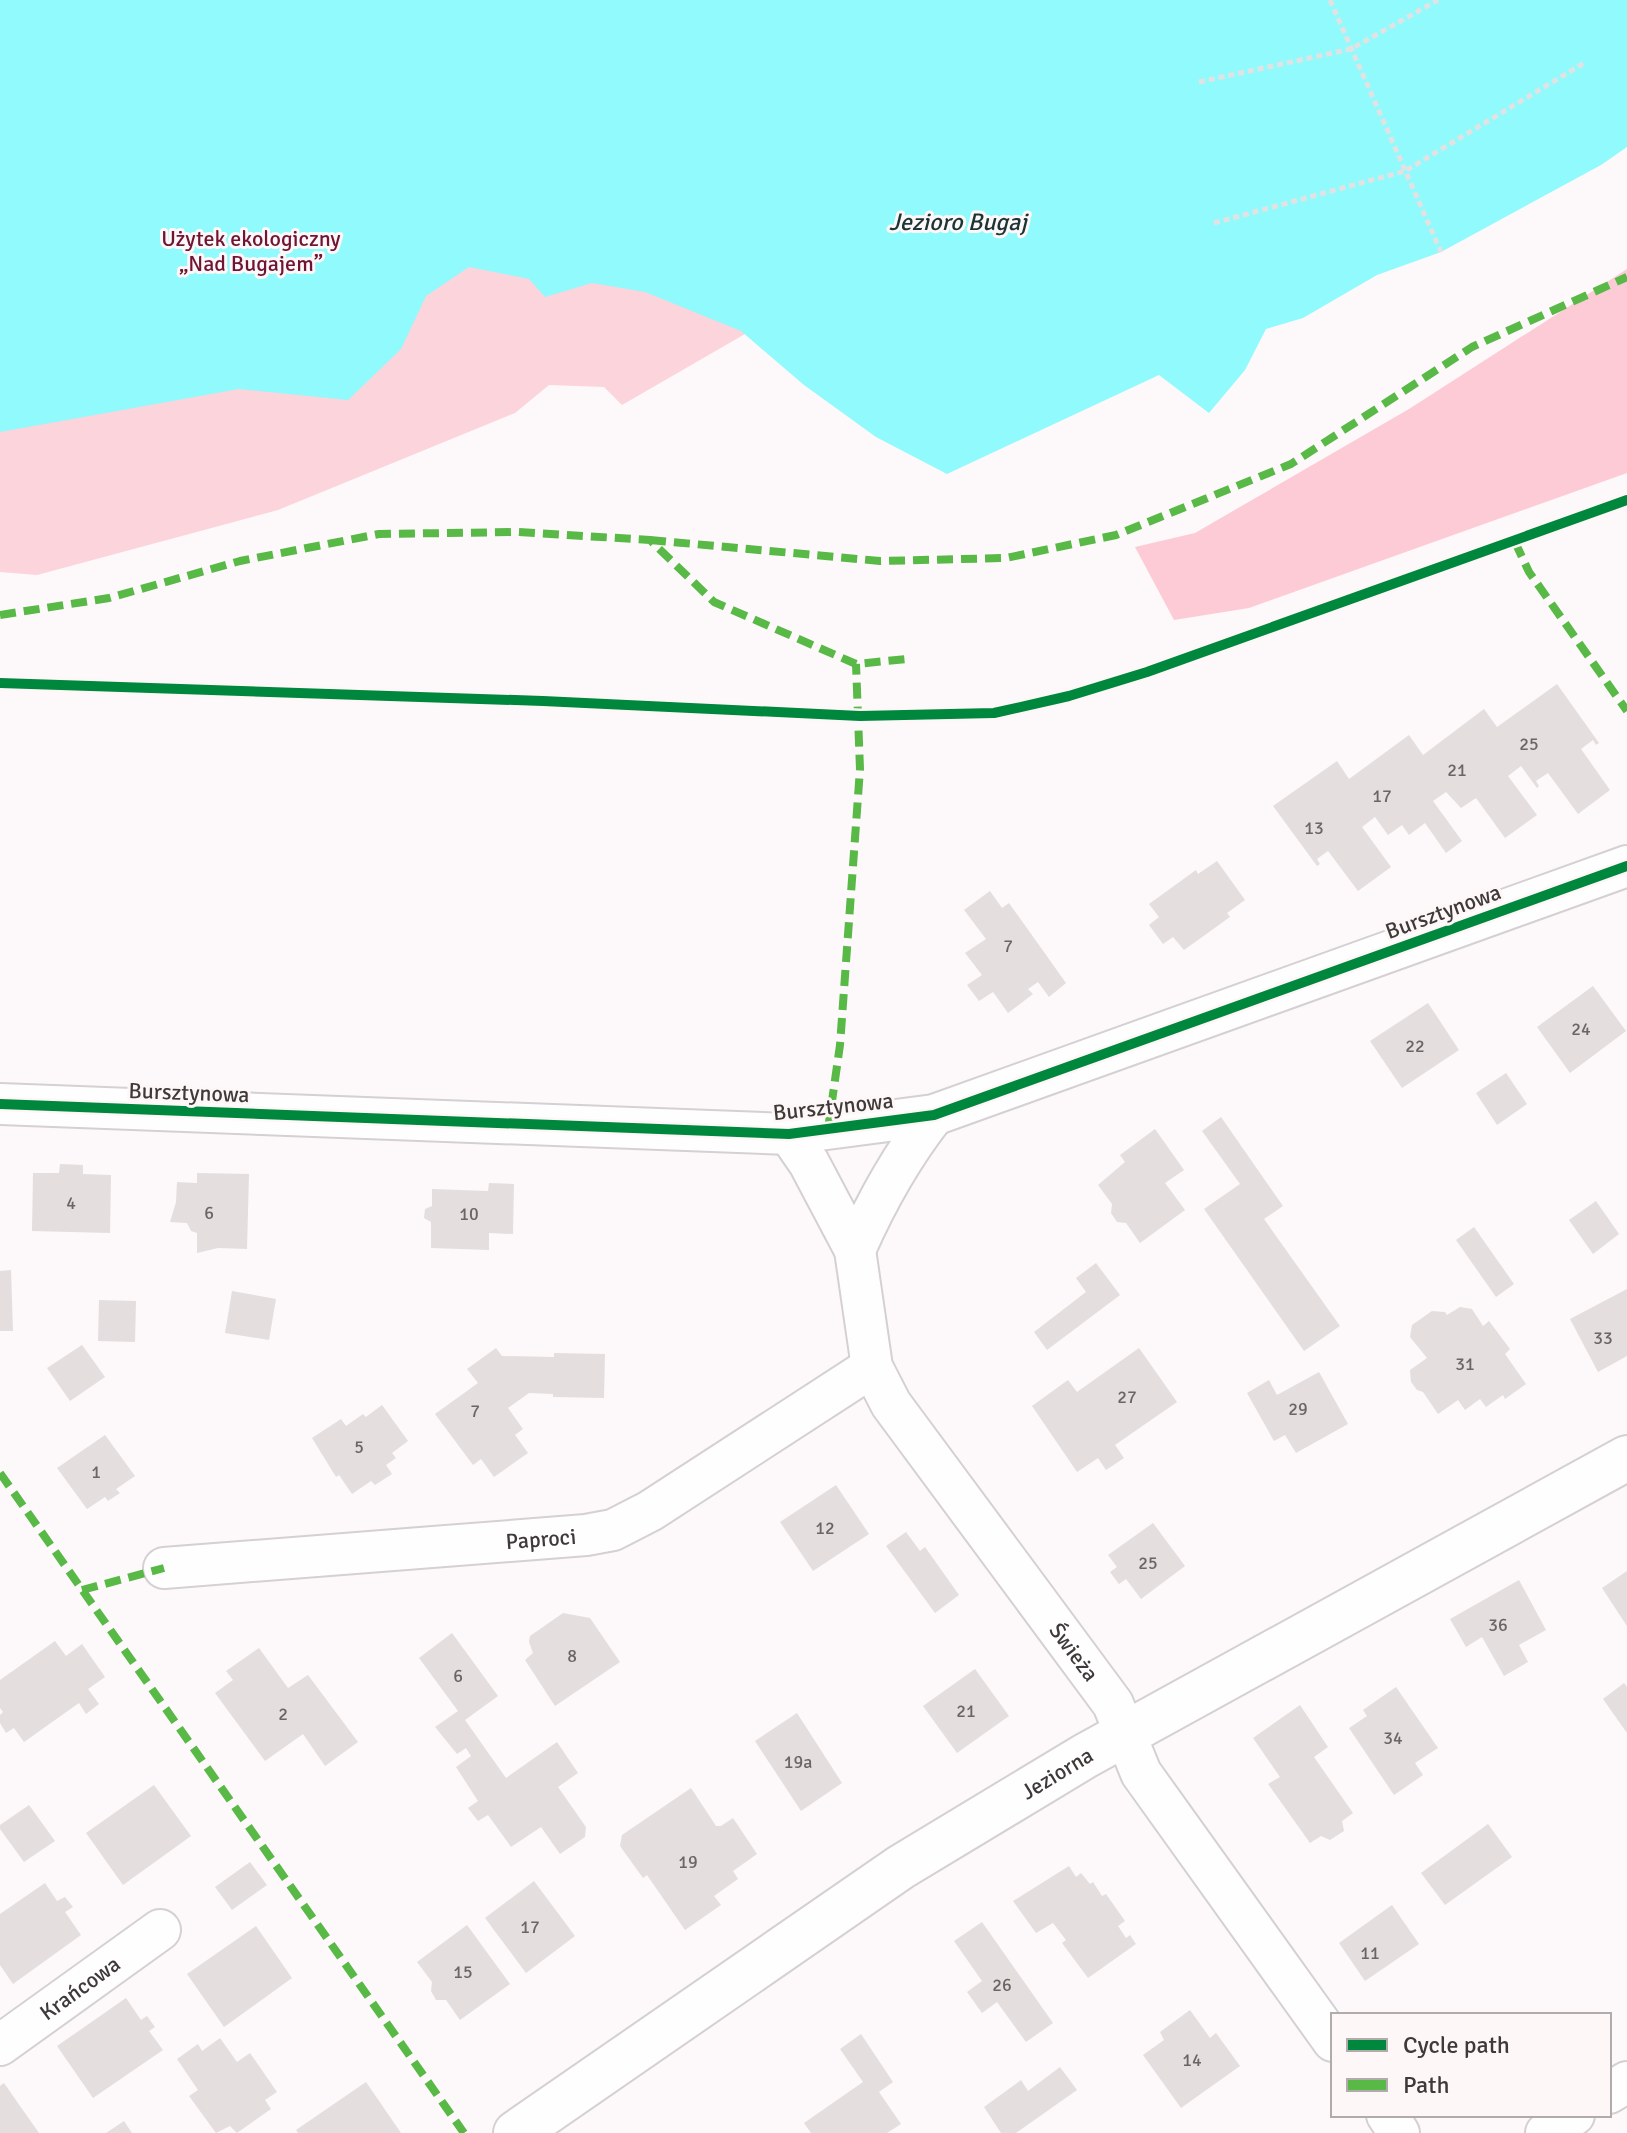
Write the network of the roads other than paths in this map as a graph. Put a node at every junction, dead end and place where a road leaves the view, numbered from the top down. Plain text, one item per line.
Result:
1 (1627, 866) edge
2 (0, 1104) edge
3 (934, 1115) junction
4 (789, 1134) junction
5 (855, 1250) junction
6 (872, 1367) junction
7 (1627, 1458) edge
8 (164, 1568) dead end
9 (1126, 1735) junction
10 (160, 1930) dead end
11 (1331, 2038) edge
12 (0, 2045) edge
13 (1571, 2117) edge
14 (516, 2133) edge
15 (1546, 2133) edge

1 - 3 street, Bursztynowa
2 - 4 street, Bursztynowa
3 - 4 street, Bursztynowa
3 - 5 street
4 - 5 street, Świeża
5 - 6 street, Świeża
6 - 8 street, Paproci
6 - 9 street, Świeża
7 - 9 street, Jeziorna
9 - 11 street, Świeża
9 - 14 street, Jeziorna
10 - 12 street, Krańcowa
13 - 15 street

